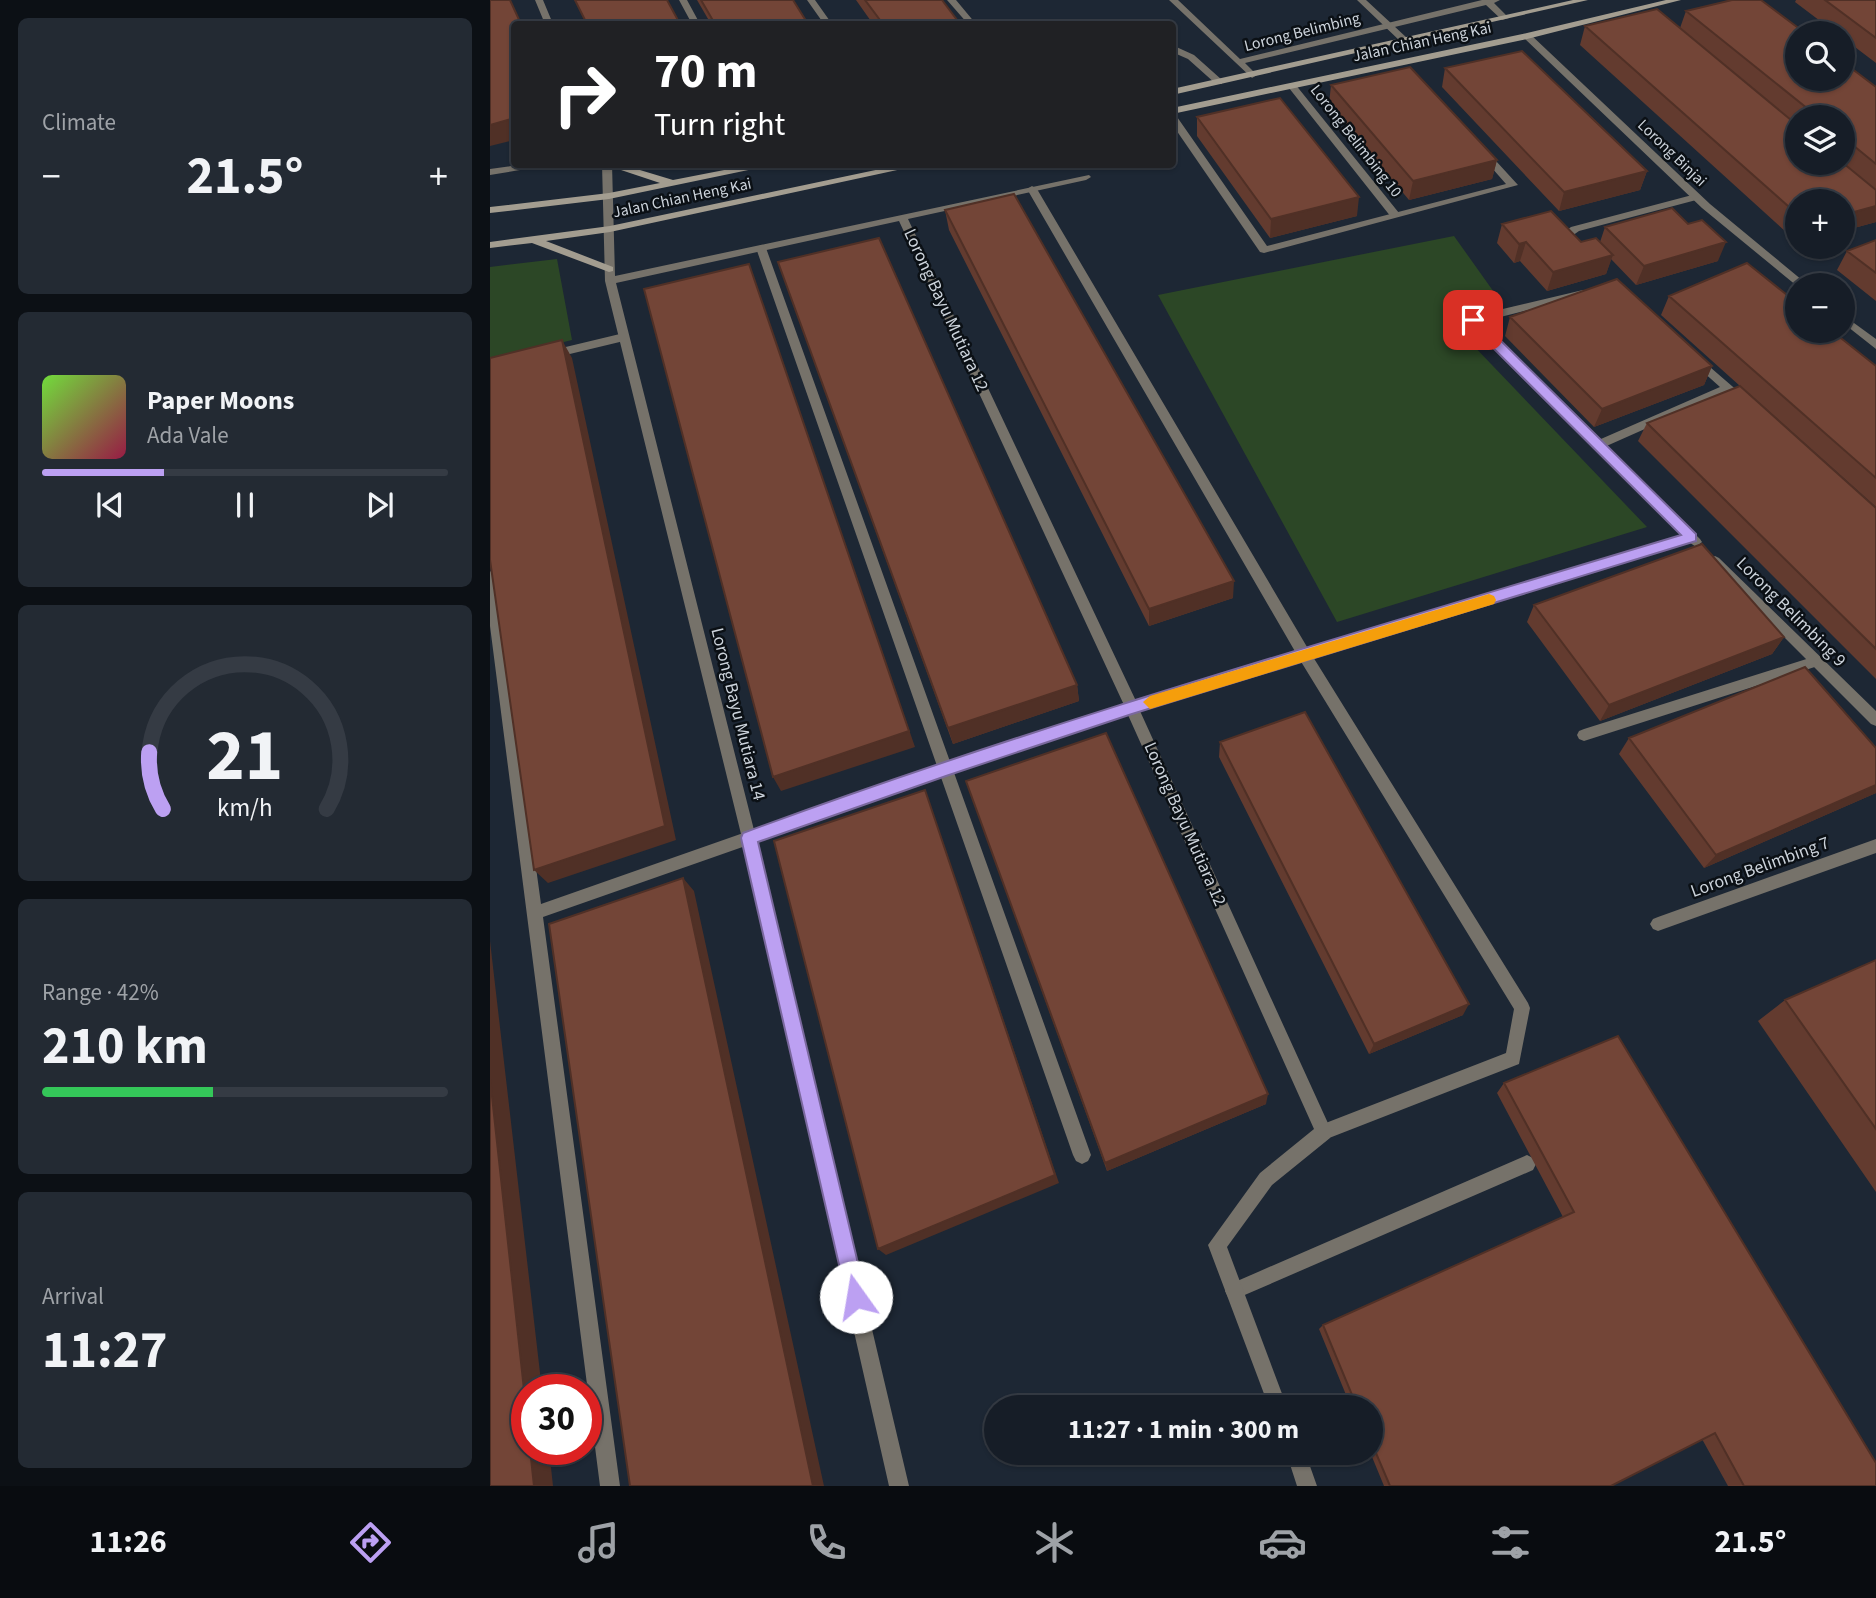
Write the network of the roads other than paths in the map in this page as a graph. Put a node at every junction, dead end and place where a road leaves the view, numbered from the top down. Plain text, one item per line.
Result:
1 (539, 0) edge
2 (683, 0) edge
3 (811, 0) edge
4 (951, 0) edge
5 (1173, 0) edge
6 (1361, 0) edge
7 (1584, 0) edge
8 (1677, 0) edge
9 (1490, 1) edge
10 (1642, 8) junction
11 (1653, 17) edge
12 (1505, 18) junction
13 (548, 21) edge
14 (694, 21) edge
15 (826, 21) edge
16 (969, 21) edge
17 (1389, 25) junction
18 (1527, 36) junction
19 (1404, 40) junction
20 (1176, 50) edge
21 (1238, 62) junction
22 (1401, 63) junction
23 (1410, 73) edge
24 (1252, 75) junction
25 (1219, 82) junction
26 (1292, 86) junction
27 (1176, 91) edge
28 (1176, 113) edge
29 (1176, 120) edge
30 (1476, 144) edge
31 (520, 168) edge
32 (607, 168) edge
33 (621, 168) edge
34 (753, 168) edge
35 (901, 168) edge
36 (490, 172) edge
37 (1086, 177) dead end
38 (675, 184) junction
39 (1032, 189) junction
40 (609, 196) junction
41 (1696, 197) junction
42 (490, 210) edge
43 (1395, 215) junction
44 (902, 218) junction
45 (610, 229) junction
46 (535, 240) junction
47 (490, 245) edge
48 (761, 248) junction
49 (1573, 250) edge
50 (1788, 273) edge
51 (609, 275) junction
52 (1601, 289) edge
53 (1855, 328) edge
54 (624, 337) junction
55 (1876, 345) edge
56 (1687, 352) edge
57 (530, 360) edge
58 (1728, 388) junction
59 (1758, 415) edge
60 (1598, 445) junction
61 (1691, 537) junction
62 (490, 576) edge
63 (1305, 656) junction
64 (1816, 661) junction
65 (1132, 708) junction
66 (1876, 720) edge
67 (1584, 735) dead end
68 (946, 769) junction
69 (749, 838) junction
70 (1876, 846) edge
71 (534, 913) junction
72 (1658, 925) dead end
73 (1324, 1132) junction
74 (1082, 1155) dead end
75 (1527, 1164) dead end
76 (1234, 1291) junction
77 (1273, 1395) edge
78 (1300, 1465) edge
79 (610, 1486) edge
80 (899, 1486) edge
81 (1307, 1486) edge

1 - 13 street
2 - 14 street
3 - 15 street
4 - 16 street
5 - 21 street
6 - 17 street
7 - 12 main road, Jalan Chian Heng Kai
8 - 10 main road, Jalan Chian Heng Kai
9 - 12 street
9 - 17 street, Lorong Belimbing
10 - 11 street
10 - 18 main road, Jalan Chian Heng Kai
12 - 19 main road, Jalan Chian Heng Kai
17 - 19 street
17 - 21 street, Lorong Belimbing
18 - 22 main road, Jalan Chian Heng Kai
18 - 41 street, Lorong Binjai
19 - 24 main road, Jalan Chian Heng Kai
20 - 25 street
21 - 24 street
22 - 23 street
22 - 26 main road, Jalan Chian Heng Kai
24 - 25 main road, Jalan Chian Heng Kai
25 - 27 main road, Jalan Chian Heng Kai
26 - 28 main road, Jalan Chian Heng Kai
26 - 43 street, Lorong Belimbing 10
29 - 43 street
30 - 43 street
31 - 36 street
32 - 40 street, Lorong Bayu Mutiara 14
33 - 38 main road
34 - 38 main road, Jalan Chian Heng Kai
35 - 45 main road, Jalan Chian Heng Kai
37 - 39 street
38 - 40 main road, Jalan Chian Heng Kai
39 - 44 street
39 - 63 street
40 - 42 main road, Jalan Chian Heng Kai
40 - 45 street, Lorong Bayu Mutiara 14
41 - 49 street
41 - 50 street, Lorong Binjai
44 - 48 street
44 - 65 street, Lorong Bayu Mutiara 12
45 - 46 main road, Jalan Chian Heng Kai
45 - 51 street, Lorong Bayu Mutiara 14
46 - 47 main road, Jalan Chian Heng Kai
46 - 51 main road
48 - 51 street
48 - 68 street
51 - 54 street, Lorong Bayu Mutiara 14
52 - 60 street, Lorong Belimbing 9
53 - 55 street
54 - 57 street
54 - 69 street, Lorong Bayu Mutiara 14
56 - 58 street
58 - 59 street
58 - 60 street
60 - 61 street, Lorong Belimbing 9
61 - 63 street
61 - 64 street, Lorong Belimbing 9
62 - 71 street
63 - 65 street
63 - 73 street
64 - 66 street, Lorong Belimbing 9
64 - 67 street
65 - 68 street
65 - 73 street, Lorong Bayu Mutiara 12
68 - 69 street
68 - 74 street
69 - 71 street
69 - 80 street, Lorong Bayu Mutiara 14
70 - 72 street, Lorong Belimbing 7
71 - 79 street
73 - 76 street
75 - 76 street
76 - 77 street
78 - 81 street

